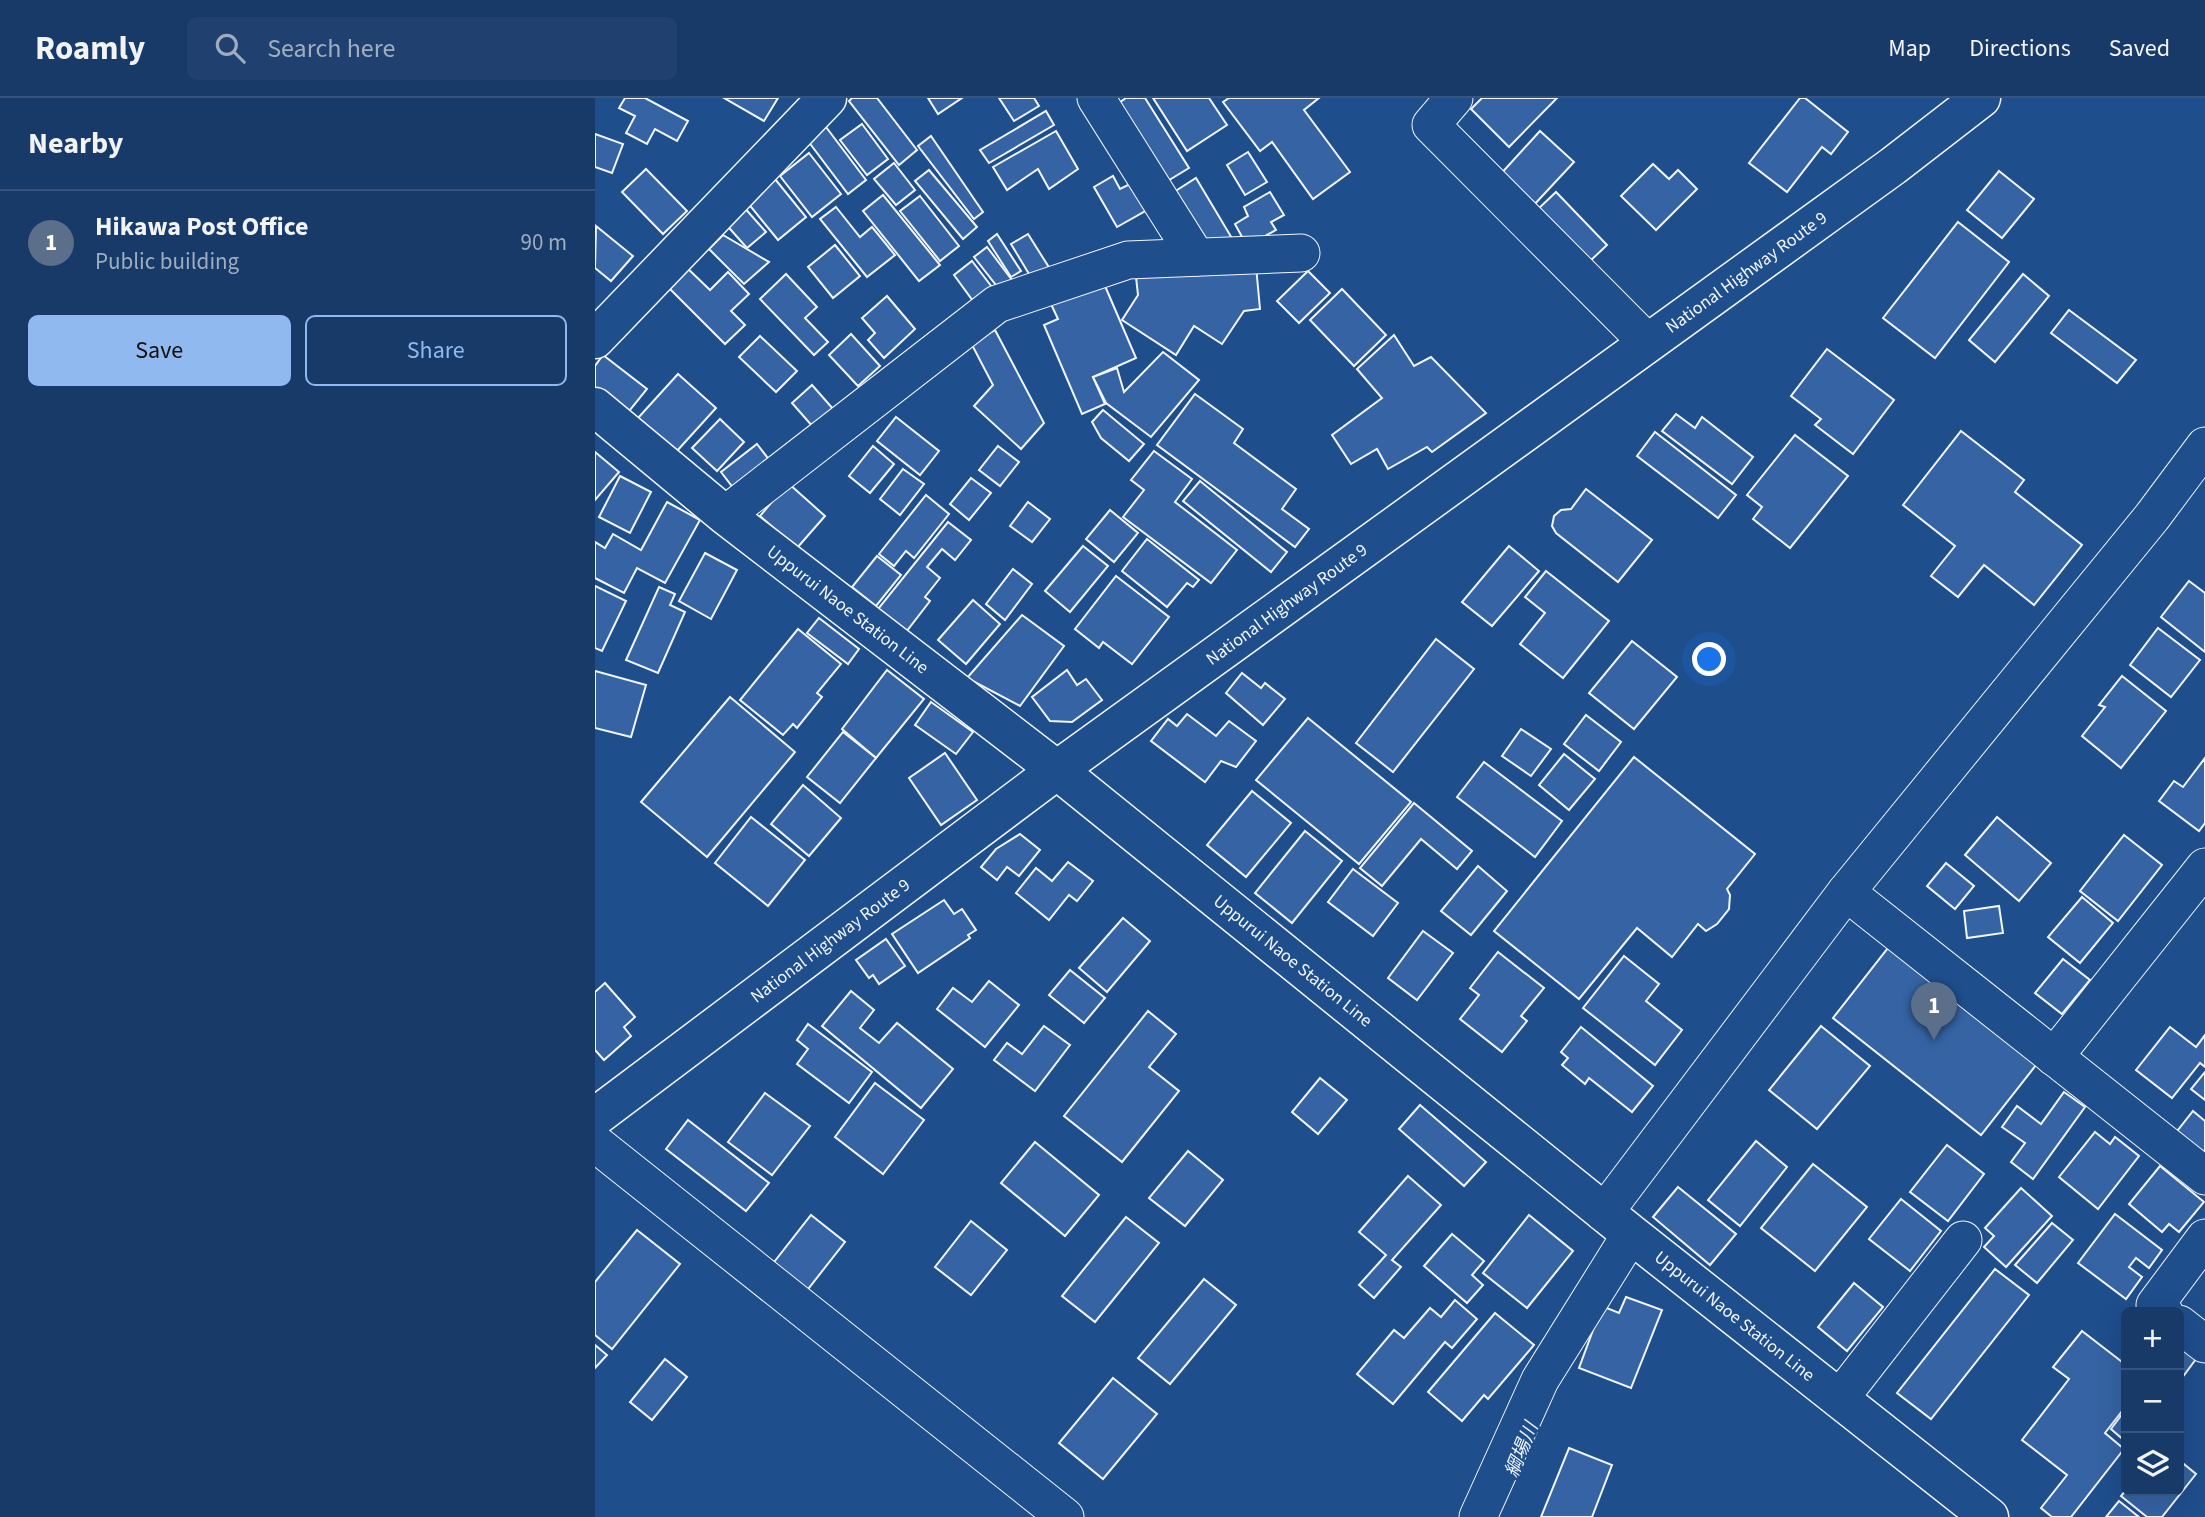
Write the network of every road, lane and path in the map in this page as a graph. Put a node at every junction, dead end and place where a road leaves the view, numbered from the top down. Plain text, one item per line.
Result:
1 (827, 98) edge
2 (1096, 98) edge
3 (1454, 98) edge
4 (1982, 98) edge
5 (1301, 253) dead end
6 (1196, 257) junction
7 (595, 339) edge
8 (1647, 342) junction
9 (595, 407) edge
10 (2205, 446) edge
11 (725, 515) junction
12 (1057, 770) junction
13 (2205, 867) edge
14 (1846, 892) junction
15 (2055, 1057) junction
16 (595, 1116) edge
17 (595, 1143) edge
18 (2205, 1176) edge
19 (1618, 1224) junction
20 (2205, 1238) edge
21 (1963, 1240) dead end
22 (2156, 1307) edge
23 (2184, 1328) edge
24 (2205, 1344) edge
25 (1840, 1398) junction
26 (1065, 1517) edge
27 (1478, 1517) edge
28 (1989, 1517) edge

1 - 7 main road
2 - 6 street
3 - 8 street
4 - 8 main road, National Highway Route 9
5 - 6 street
6 - 11 street
8 - 12 main road, National Highway Route 9
9 - 11 main road, Uppurui Naoe Station Line
10 - 14 street
11 - 12 main road, Uppurui Naoe Station Line
12 - 16 main road, National Highway Route 9
12 - 19 main road, Uppurui Naoe Station Line
13 - 15 street
14 - 15 street
14 - 19 street
15 - 18 street
17 - 26 street
19 - 25 main road, Uppurui Naoe Station Line
19 - 27 street
20 - 22 street
21 - 25 street
23 - 24 street
25 - 28 main road, Uppurui Naoe Station Line

